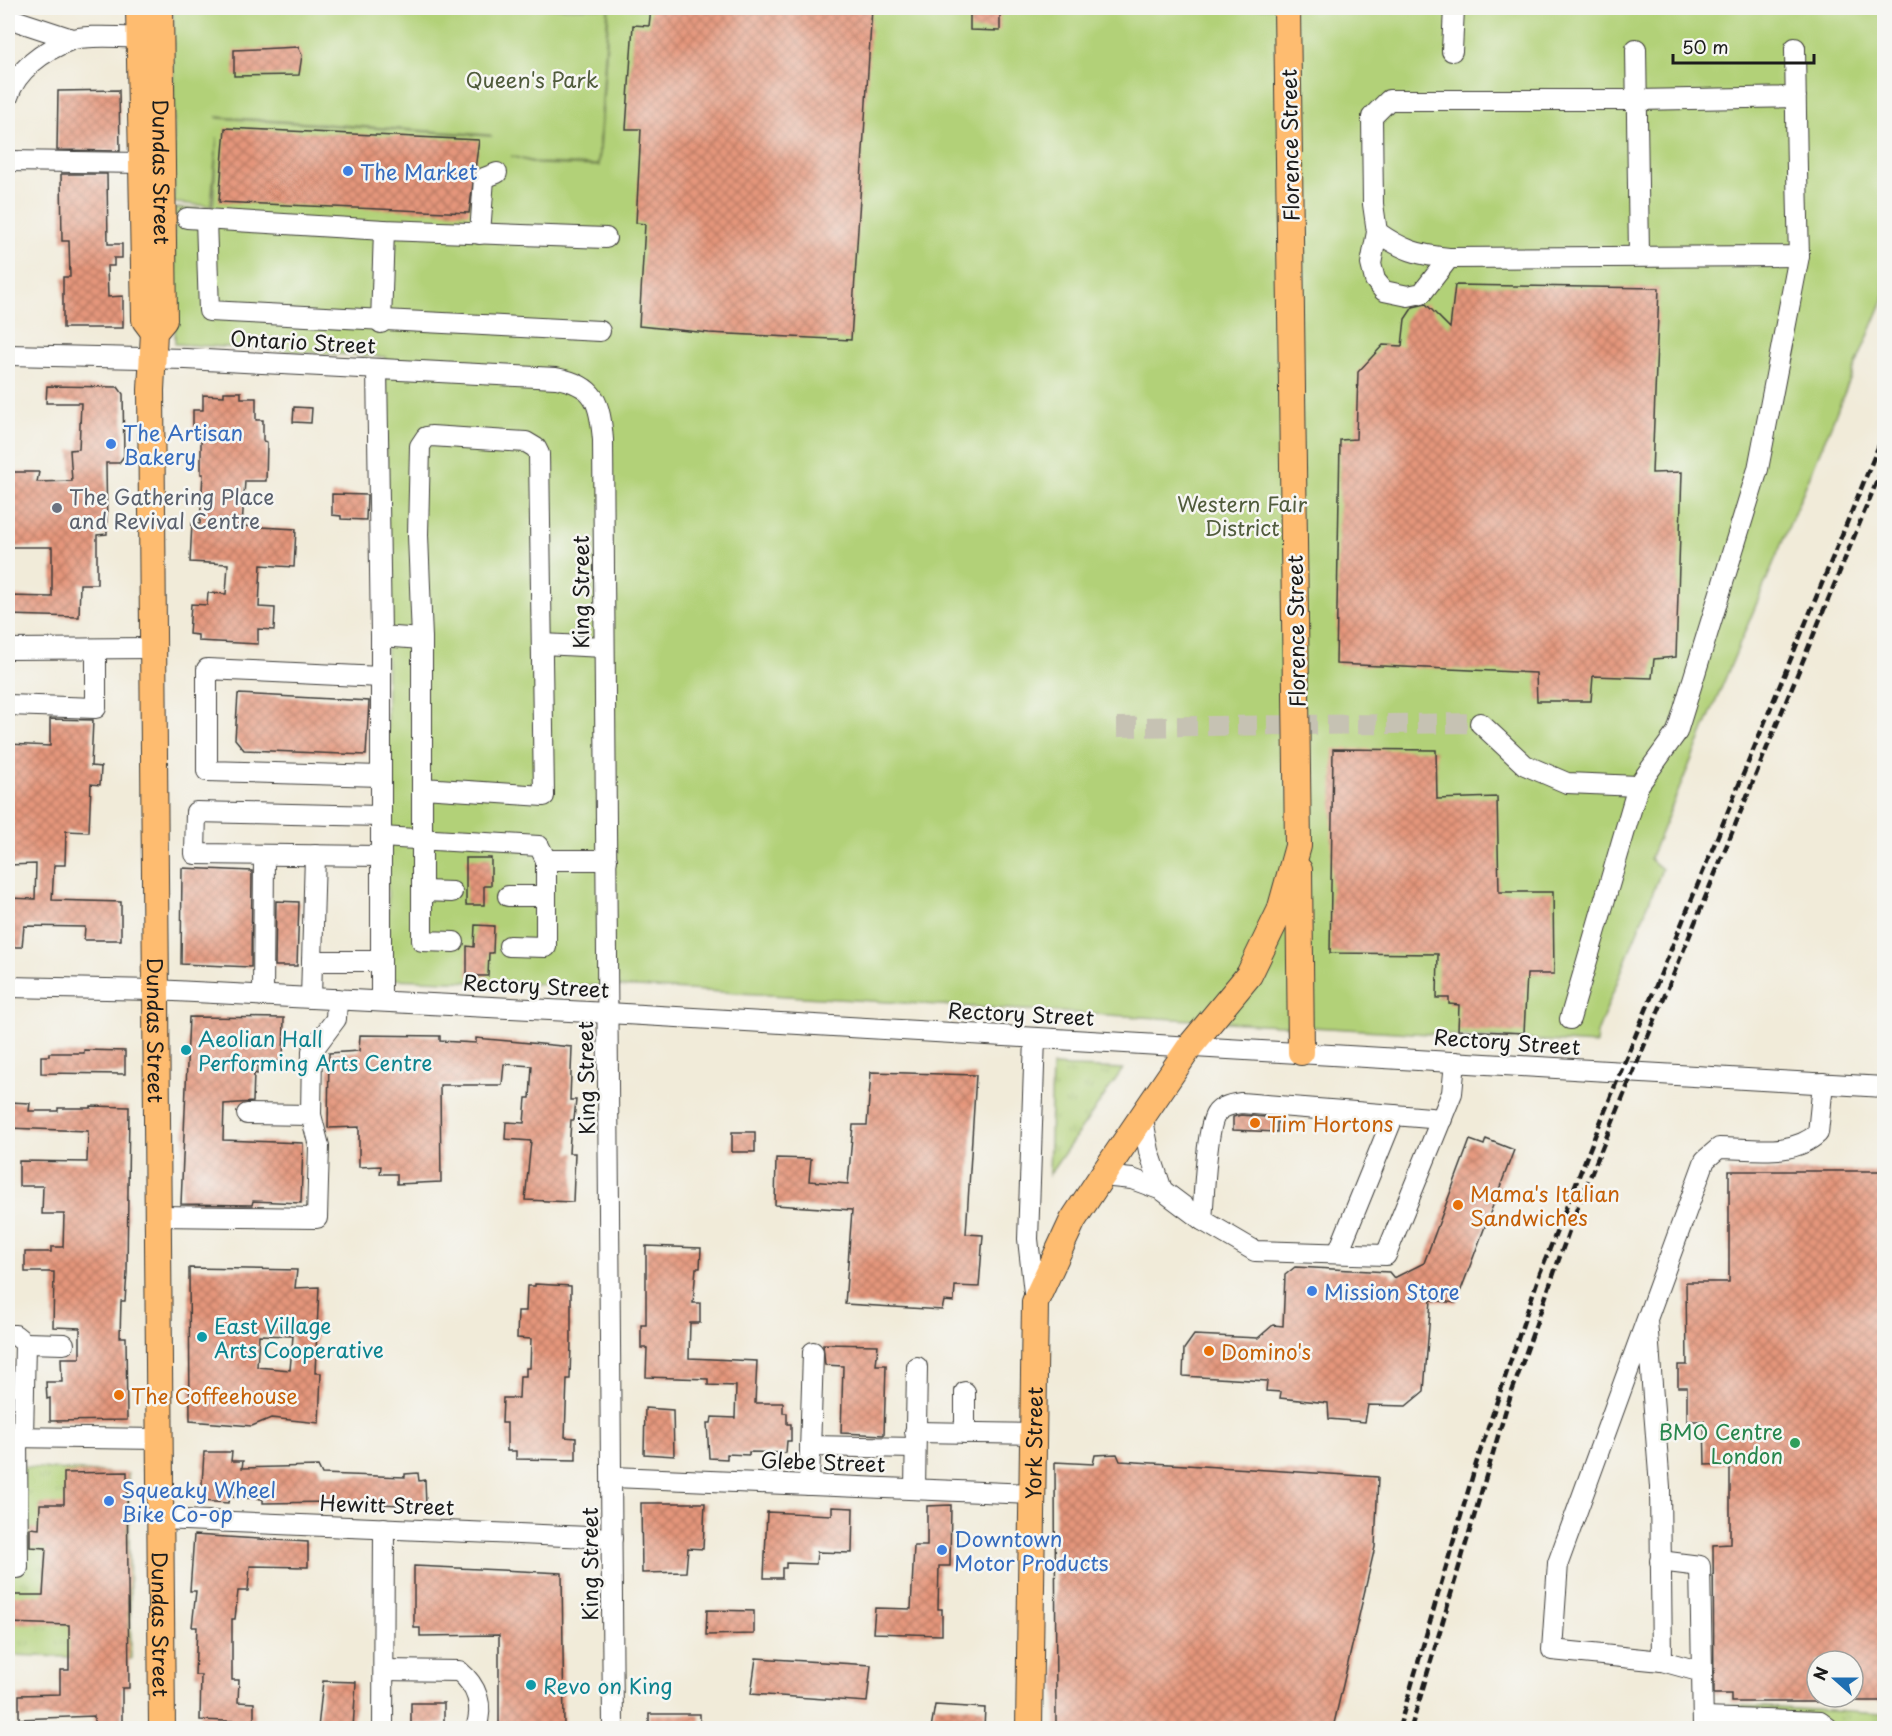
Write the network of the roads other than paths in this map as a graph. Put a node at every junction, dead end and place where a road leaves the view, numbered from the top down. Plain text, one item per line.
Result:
1 (139, 8) edge
2 (160, 8) edge
3 (1287, 8) edge
4 (1454, 8) edge
5 (8, 18) edge
6 (140, 37) junction
7 (72, 39) junction
8 (1795, 48) dead end
9 (1636, 49) dead end
10 (1452, 51) dead end
11 (8, 96) edge
12 (1796, 97) junction
13 (1636, 100) junction
14 (8, 162) edge
15 (142, 164) junction
16 (497, 173) dead end
17 (384, 230) junction
18 (1377, 232) junction
19 (480, 234) junction
20 (606, 238) dead end
21 (1639, 255) junction
22 (1799, 256) junction
23 (1449, 258) junction
24 (381, 321) junction
25 (600, 331) dead end
26 (154, 332) junction
27 (8, 355) edge
28 (153, 358) junction
29 (377, 369) junction
30 (592, 394) joint
31 (381, 636) junction
32 (422, 639) junction
33 (542, 644) junction
34 (604, 647) junction
35 (152, 648) junction
36 (96, 649) junction
37 (8, 650) edge
38 (381, 677) junction
39 (8, 705) edge
40 (1480, 723) tunnel mouth
41 (381, 776) junction
42 (1638, 786) junction
43 (423, 788) junction
44 (381, 816) junction
45 (423, 839) junction
46 (1298, 846) junction
47 (381, 847) junction
48 (264, 855) junction
49 (315, 855) junction
50 (546, 860) junction
51 (607, 860) junction
52 (423, 891) junction
53 (453, 892) dead end
54 (508, 896) dead end
55 (546, 896) junction
56 (454, 942) dead end
57 (509, 946) dead end
58 (312, 961) junction
59 (381, 961) junction
60 (8, 987) edge
61 (155, 990) junction
62 (263, 996) junction
63 (311, 998) junction
64 (337, 999) junction
65 (381, 1002) junction
66 (608, 1013) junction
67 (1570, 1019) dead end
68 (1035, 1038) junction
69 (1191, 1045) junction
70 (1301, 1052) junction
71 (1455, 1062) junction
72 (1823, 1083) junction
73 (1884, 1086) edge
74 (247, 1114) dead end
75 (310, 1115) junction
76 (1142, 1115) junction
77 (1394, 1116) junction
78 (1442, 1119) junction
79 (1102, 1176) junction
80 (1162, 1190) junction
81 (158, 1216) junction
82 (1202, 1220) junction
83 (1338, 1253) junction
84 (1035, 1302) junction
85 (1647, 1320) junction
86 (16, 1339) edge
87 (64, 1344) dead end
88 (813, 1352) dead end
89 (917, 1367) dead end
90 (965, 1392) dead end
91 (965, 1433) junction
92 (1034, 1434) junction
93 (16, 1437) edge
94 (160, 1438) junction
95 (915, 1440) junction
96 (810, 1446) junction
97 (613, 1477) junction
98 (809, 1485) junction
99 (915, 1489) junction
100 (1032, 1494) junction
101 (160, 1518) junction
102 (384, 1528) junction
103 (612, 1538) junction
104 (1660, 1561) junction
105 (8, 1568) edge
106 (1662, 1661) junction
107 (384, 1670) junction
108 (1702, 1672) junction
109 (1703, 1723) edge
110 (162, 1728) edge
111 (383, 1728) edge
112 (476, 1728) edge
113 (613, 1728) edge
114 (1029, 1728) edge
115 (1828, 1728) edge

1 - 6 main road, Dundas Street
2 - 26 main road, Dundas Street
3 - 46 main road, Florence Street
4 - 10 street
5 - 7 street
6 - 7 street
6 - 15 main road, Dundas Street
7 - 11 street
8 - 12 street
9 - 13 street
12 - 13 street
12 - 22 street
13 - 18 street
13 - 21 street
14 - 15 street
15 - 26 main road, Dundas Street
16 - 19 street
17 - 19 street
17 - 24 street
17 - 24 street
18 - 23 street
18 - 23 street
19 - 20 street
21 - 22 street
21 - 23 street
22 - 42 street
24 - 25 street
26 - 28 main road, Dundas Street
27 - 28 street, Ontario Street
28 - 29 street, Ontario Street
28 - 35 main road, Dundas Street
29 - 30 street, Ontario Street
29 - 31 street
30 - 34 street, King Street
31 - 32 street
31 - 38 street
32 - 33 street
32 - 43 street
33 - 34 street
33 - 43 street
34 - 51 street, King Street
35 - 36 street
35 - 61 main road, Dundas Street
36 - 37 street
36 - 39 street
38 - 41 street
38 - 41 street
40 - 42 street
41 - 44 street
42 - 67 street
43 - 45 street
44 - 47 street
44 - 48 street
45 - 47 street
45 - 50 street
45 - 52 street
46 - 69 main road, Florence Street
46 - 70 main road
47 - 49 street
47 - 59 street
48 - 49 street
48 - 62 street
49 - 58 street
50 - 51 street
50 - 55 street
51 - 66 street, King Street
52 - 53 street
52 - 56 street
54 - 55 street
55 - 57 street
58 - 59 street
58 - 63 street
59 - 65 street
60 - 61 street, Rectory Street
61 - 62 street, Rectory Street
61 - 81 main road, Dundas Street
62 - 63 street, Rectory Street
63 - 64 street, Rectory Street
64 - 65 street, Rectory Street
64 - 75 street
65 - 66 street, Rectory Street
66 - 68 street, Rectory Street
66 - 97 street, King Street
68 - 69 street, Rectory Street
68 - 84 street, York Street
69 - 70 street, Rectory Street
69 - 76 main road, York Street
70 - 71 street, Rectory Street
71 - 72 street, Rectory Street
71 - 78 street
72 - 73 street, Rectory Street
72 - 85 street
74 - 75 street
75 - 81 street
76 - 79 main road, York Street
76 - 80 street
77 - 78 street
77 - 82 street
77 - 83 street
78 - 83 street
79 - 80 street
79 - 84 main road, York Street
80 - 82 street
81 - 94 main road, Dundas Street
82 - 83 street
84 - 92 main road, York Street
85 - 104 street
85 - 106 street
86 - 87 street
86 - 93 street
88 - 96 street
89 - 95 street
90 - 91 street
91 - 92 street
91 - 95 street
92 - 100 main road, York Street
93 - 94 street
93 - 105 street
94 - 101 main road, Dundas Street
95 - 96 street
95 - 99 street
96 - 98 street
97 - 98 street, Glebe Street
97 - 103 street, King Street
98 - 99 street, Glebe Street
99 - 100 street, Glebe Street
100 - 114 main road, York Street
101 - 102 street, Hewitt Street
101 - 110 main road, Dundas Street
102 - 103 street, Hewitt Street
102 - 107 street
103 - 113 street, King Street
104 - 106 street
104 - 108 street
106 - 108 street
107 - 111 street
107 - 112 street
108 - 109 street
109 - 115 street

